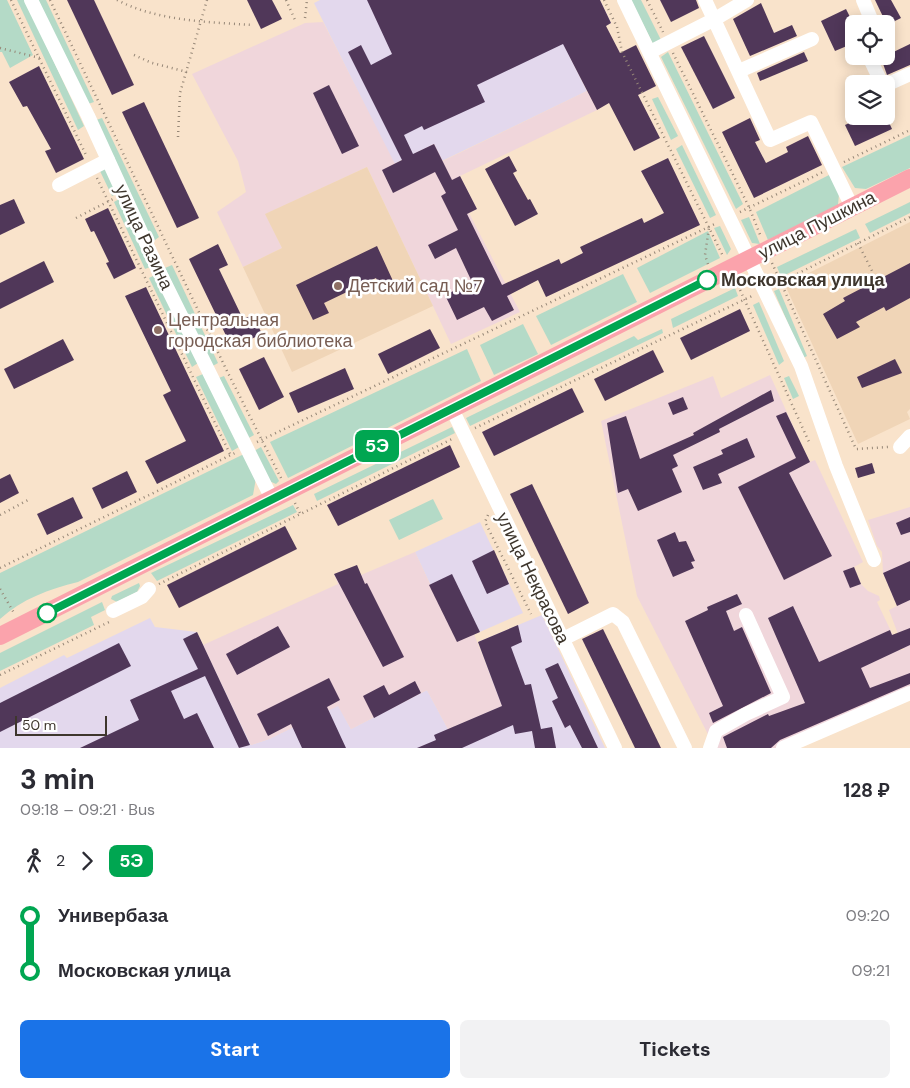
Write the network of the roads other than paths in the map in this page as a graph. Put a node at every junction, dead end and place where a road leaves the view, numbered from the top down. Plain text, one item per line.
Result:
1 (31, 0) edge
2 (624, 0) edge
3 (706, 0) edge
4 (748, 0) edge
5 (863, 0) edge
6 (869, 15) edge
7 (715, 20) junction
8 (812, 39) dead end
9 (650, 52) junction
10 (739, 72) junction
11 (910, 74) edge
12 (895, 81) edge
13 (108, 160) junction
14 (910, 178) edge
15 (59, 185) dead end
16 (852, 207) junction
17 (748, 259) junction
18 (452, 409) junction
19 (910, 436) edge
20 (900, 447) road end
21 (272, 499) junction
22 (874, 560) dead end
23 (148, 589) road end
24 (115, 614) road end
25 (746, 614) dead end
26 (0, 636) edge
27 (563, 638) junction
28 (910, 693) edge
29 (615, 748) edge
30 (685, 748) edge
31 (710, 748) edge
32 (783, 748) edge

1 - 13 street, улица Разина
2 - 9 street
3 - 7 street
4 - 7 street
5 - 6 street
7 - 9 street
7 - 10 street
8 - 10 street
9 - 17 street
10 - 16 street
11 - 12 street
13 - 15 street
13 - 21 street, улица Разина
14 - 16 main road, улица Пушкина
16 - 17 main road, улица Пушкина
17 - 18 main road, улица Пушкина
17 - 22 street
18 - 21 main road, улица Пушкина
18 - 27 street, улица Некрасова
19 - 20 street
21 - 26 main road, улица Пушкина
23 - 24 street
25 - 31 street
27 - 29 street, улица Некрасова
27 - 30 street
28 - 32 street

